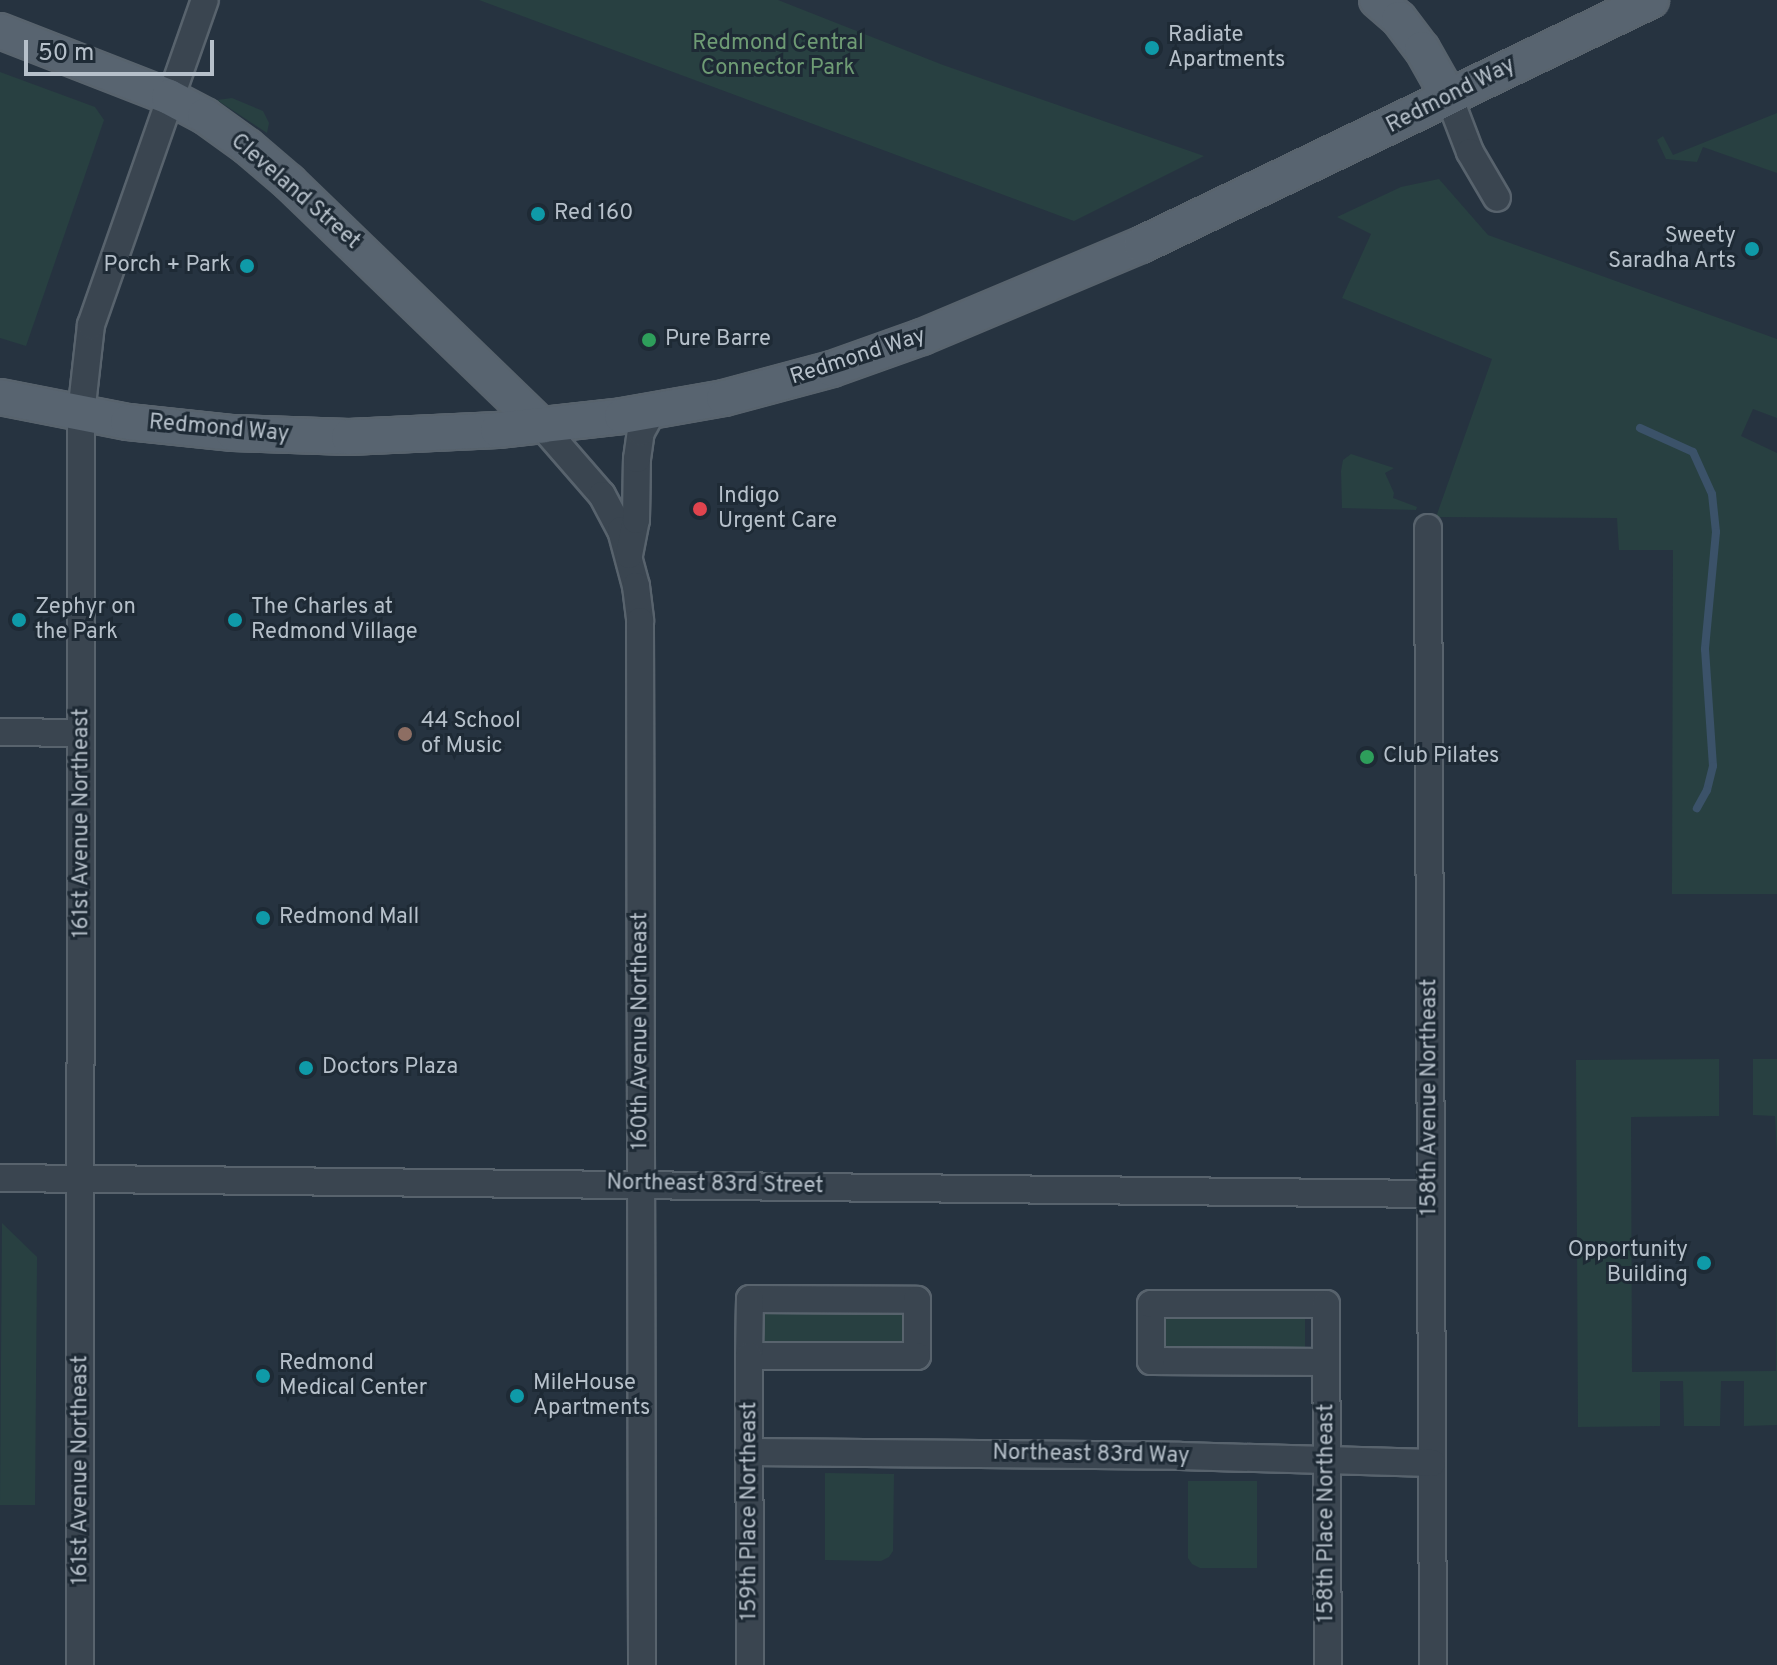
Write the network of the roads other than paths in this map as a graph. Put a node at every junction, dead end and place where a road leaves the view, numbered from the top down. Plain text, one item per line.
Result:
1 (205, 0) edge
2 (1377, 0) edge
3 (1651, 0) edge
4 (0, 31) edge
5 (169, 97) junction
6 (1449, 97) junction
7 (1497, 198) dead end
8 (0, 397) edge
9 (652, 412) junction
10 (81, 414) junction
11 (542, 426) junction
12 (1428, 528) dead end
13 (629, 555) junction
14 (0, 732) edge
15 (81, 733) junction
16 (0, 1178) edge
17 (83, 1178) junction
18 (640, 1184) junction
19 (1431, 1194) junction
20 (749, 1356) junction
21 (1326, 1362) junction
22 (750, 1452) junction
23 (1327, 1461) junction
24 (1432, 1463) junction
25 (80, 1665) edge
26 (642, 1665) edge
27 (750, 1665) edge
28 (1328, 1665) edge
29 (1433, 1665) edge

1 - 5 street, 161st Avenue Northeast
2 - 6 main road
3 - 6 main road, Redmond Way
4 - 5 main road, Cleveland Street
5 - 10 street, 161st Avenue Northeast
5 - 11 main road, Cleveland Street
6 - 7 street
6 - 9 main road, Redmond Way
8 - 10 main road, Redmond Way
9 - 11 main road, Redmond Way
9 - 13 street
10 - 11 main road, Redmond Way
10 - 15 street, 161st Avenue Northeast
11 - 13 street, 160th Avenue Northeast
12 - 19 street, 158th Avenue Northeast
13 - 18 street, 160th Avenue Northeast
14 - 15 street
15 - 17 street, 161st Avenue Northeast
16 - 17 street, Northeast 83rd Street
17 - 18 street, Northeast 83rd Street
17 - 25 street, 161st Avenue Northeast
18 - 19 street, Northeast 83rd Street
18 - 26 street, 160th Avenue Northeast
19 - 24 street, 158th Avenue Northeast
20 - 20 street, 159th Place Northeast
20 - 22 street, 159th Place Northeast
21 - 21 street, 158th Place Northeast
21 - 23 street, 158th Place Northeast
22 - 23 street, Northeast 83rd Way
22 - 27 street, 159th Place Northeast
23 - 24 street, Northeast 83rd Way
23 - 28 street, 158th Place Northeast
24 - 29 street, 158th Avenue Northeast

